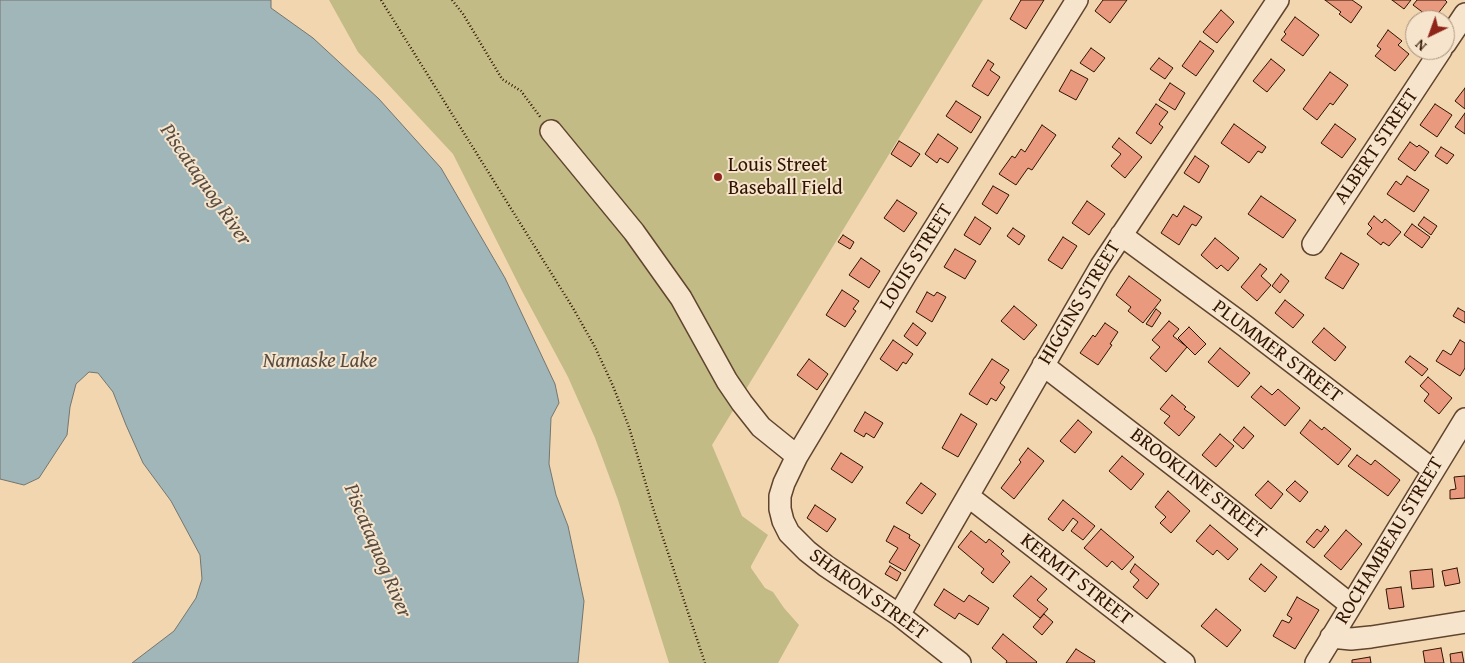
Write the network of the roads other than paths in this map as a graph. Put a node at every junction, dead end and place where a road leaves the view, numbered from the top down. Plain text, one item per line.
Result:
1 (1077, 0) edge
2 (1278, 0) edge
3 (1465, 14) edge
4 (1455, 29) edge
5 (1434, 60) edge
6 (551, 131) road end
7 (1121, 235) junction
8 (1313, 244) dead end
9 (1043, 365) junction
10 (1465, 419) edge
11 (1465, 452) edge
12 (797, 456) junction
13 (1438, 462) junction
14 (968, 496) junction
15 (783, 522) joint
16 (1351, 605) junction
17 (899, 615) junction
18 (1465, 622) edge
19 (1331, 637) junction
20 (960, 663) edge
21 (1184, 663) edge
22 (1316, 663) edge

1 - 12 street, LOUIS STREET
2 - 7 street, HIGGINS STREET
3 - 4 street
5 - 8 street, ALBERT STREET
6 - 12 street
7 - 9 street, HIGGINS STREET
7 - 13 street, PLUMMER STREET
9 - 14 street, HIGGINS STREET
9 - 16 street, BROOKLINE STREET
10 - 13 street, ROCHAMBEAU STREET
11 - 13 street
12 - 15 street, LOUIS STREET
13 - 16 street, ROCHAMBEAU STREET
14 - 17 street, HIGGINS STREET
14 - 21 street, KERMIT STREET
15 - 17 street, SHARON STREET
16 - 19 street, ROCHAMBEAU STREET
17 - 20 street, SHARON STREET
18 - 19 street
19 - 22 street, ROCHAMBEAU STREET

